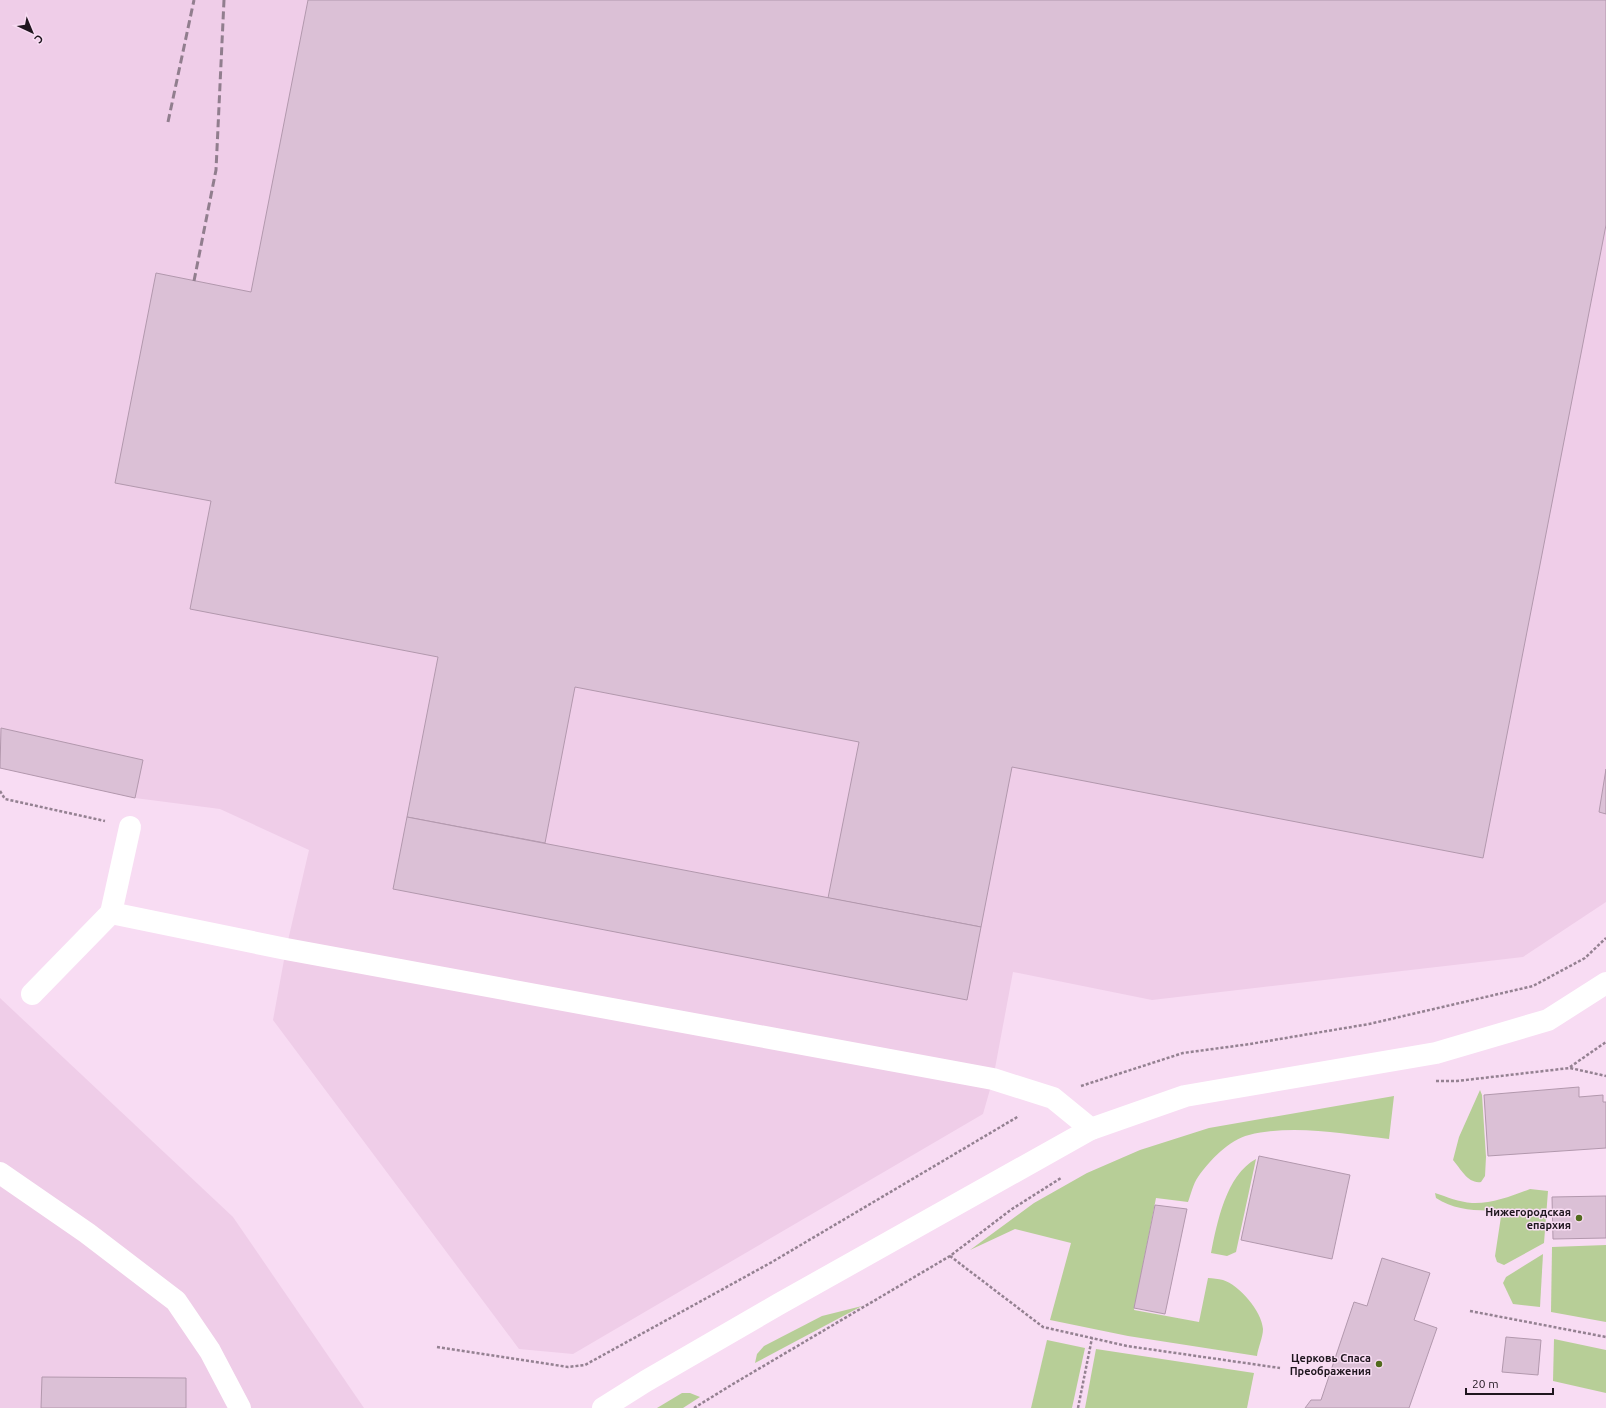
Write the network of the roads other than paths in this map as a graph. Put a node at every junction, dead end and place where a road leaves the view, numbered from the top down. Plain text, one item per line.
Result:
1 (130, 826) road end
2 (111, 913) junction
3 (1606, 983) edge
4 (32, 994) dead end
5 (1091, 1129) junction
6 (0, 1173) edge
7 (240, 1408) edge
8 (603, 1408) edge

1 - 2 street
2 - 4 street
2 - 5 street
3 - 5 street
5 - 8 street
6 - 7 street

